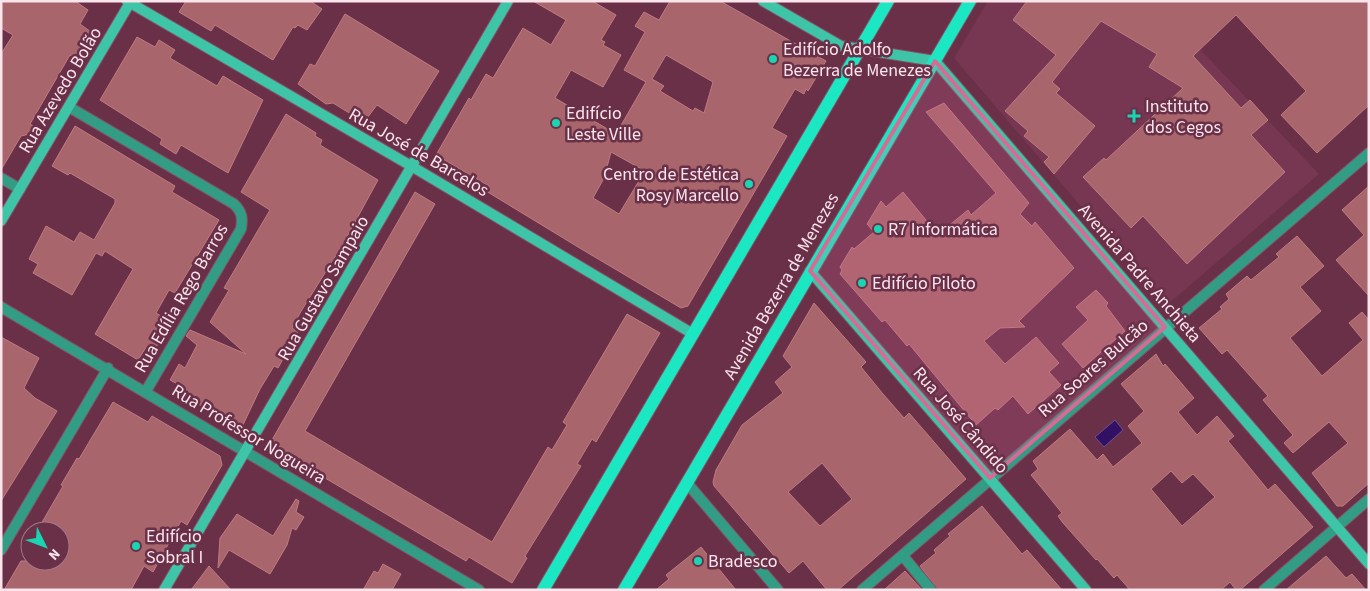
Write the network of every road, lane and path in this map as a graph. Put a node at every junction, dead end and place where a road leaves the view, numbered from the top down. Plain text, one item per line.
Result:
1 (508, 1) edge
2 (762, 1) edge
3 (888, 1) edge
4 (970, 1) edge
5 (129, 2) edge
6 (860, 49) junction
7 (935, 61) junction
8 (69, 107) junction
9 (1369, 153) edge
10 (413, 167) junction
11 (1, 178) edge
12 (20, 189) junction
13 (1, 221) edge
14 (810, 271) junction
15 (1, 307) edge
16 (1165, 327) junction
17 (693, 334) junction
18 (108, 368) junction
19 (146, 391) junction
20 (246, 451) junction
21 (990, 478) junction
22 (687, 483) junction
23 (1369, 499) edge
24 (1336, 526) junction
25 (1, 550) edge
26 (902, 556) junction
27 (1369, 564) edge
28 (1084, 589) edge
29 (164, 590) edge
30 (480, 590) edge
31 (543, 590) edge
32 (624, 590) edge
33 (778, 590) edge
34 (862, 590) edge
35 (932, 590) edge
36 (1264, 590) edge

1 - 10 street, Rua Gustavo Sampaio
2 - 6 street
3 - 6 main road
4 - 7 main road, Avenida Bezerra de Menezes
5 - 8 street, Rua Azevedo Bolão
5 - 10 street, Rua José de Barcelos
6 - 7 street
6 - 17 main road
7 - 14 main road, Avenida Bezerra de Menezes
7 - 16 street, Avenida Padre Anchieta
8 - 12 street, Rua Azevedo Bolão
8 - 19 street, Rua Edília Rego Barros
9 - 16 street, Rua Soares Bulcão
10 - 17 street, Rua José de Barcelos
10 - 20 street, Rua Gustavo Sampaio
11 - 12 street
12 - 13 street, Rua Azevedo Bolão
14 - 21 street, Rua José Cândido
14 - 22 main road, Avenida Bezerra de Menezes
15 - 18 street, Rua Professor Nogueira
16 - 21 street, Rua Soares Bulcão
16 - 24 street, Avenida Padre Anchieta
17 - 31 main road
18 - 19 street, Rua Professor Nogueira
18 - 25 street
19 - 20 street, Rua Professor Nogueira
20 - 29 street, Rua Gustavo Sampaio
20 - 30 street, Rua Professor Nogueira
21 - 26 street, Rua Soares Bulcão
21 - 28 street, Rua José Cândido
22 - 32 main road, Avenida Bezerra de Menezes
22 - 33 street
23 - 24 street
24 - 27 street, Avenida Padre Anchieta
24 - 36 street
26 - 34 street, Rua Soares Bulcão
26 - 35 street

